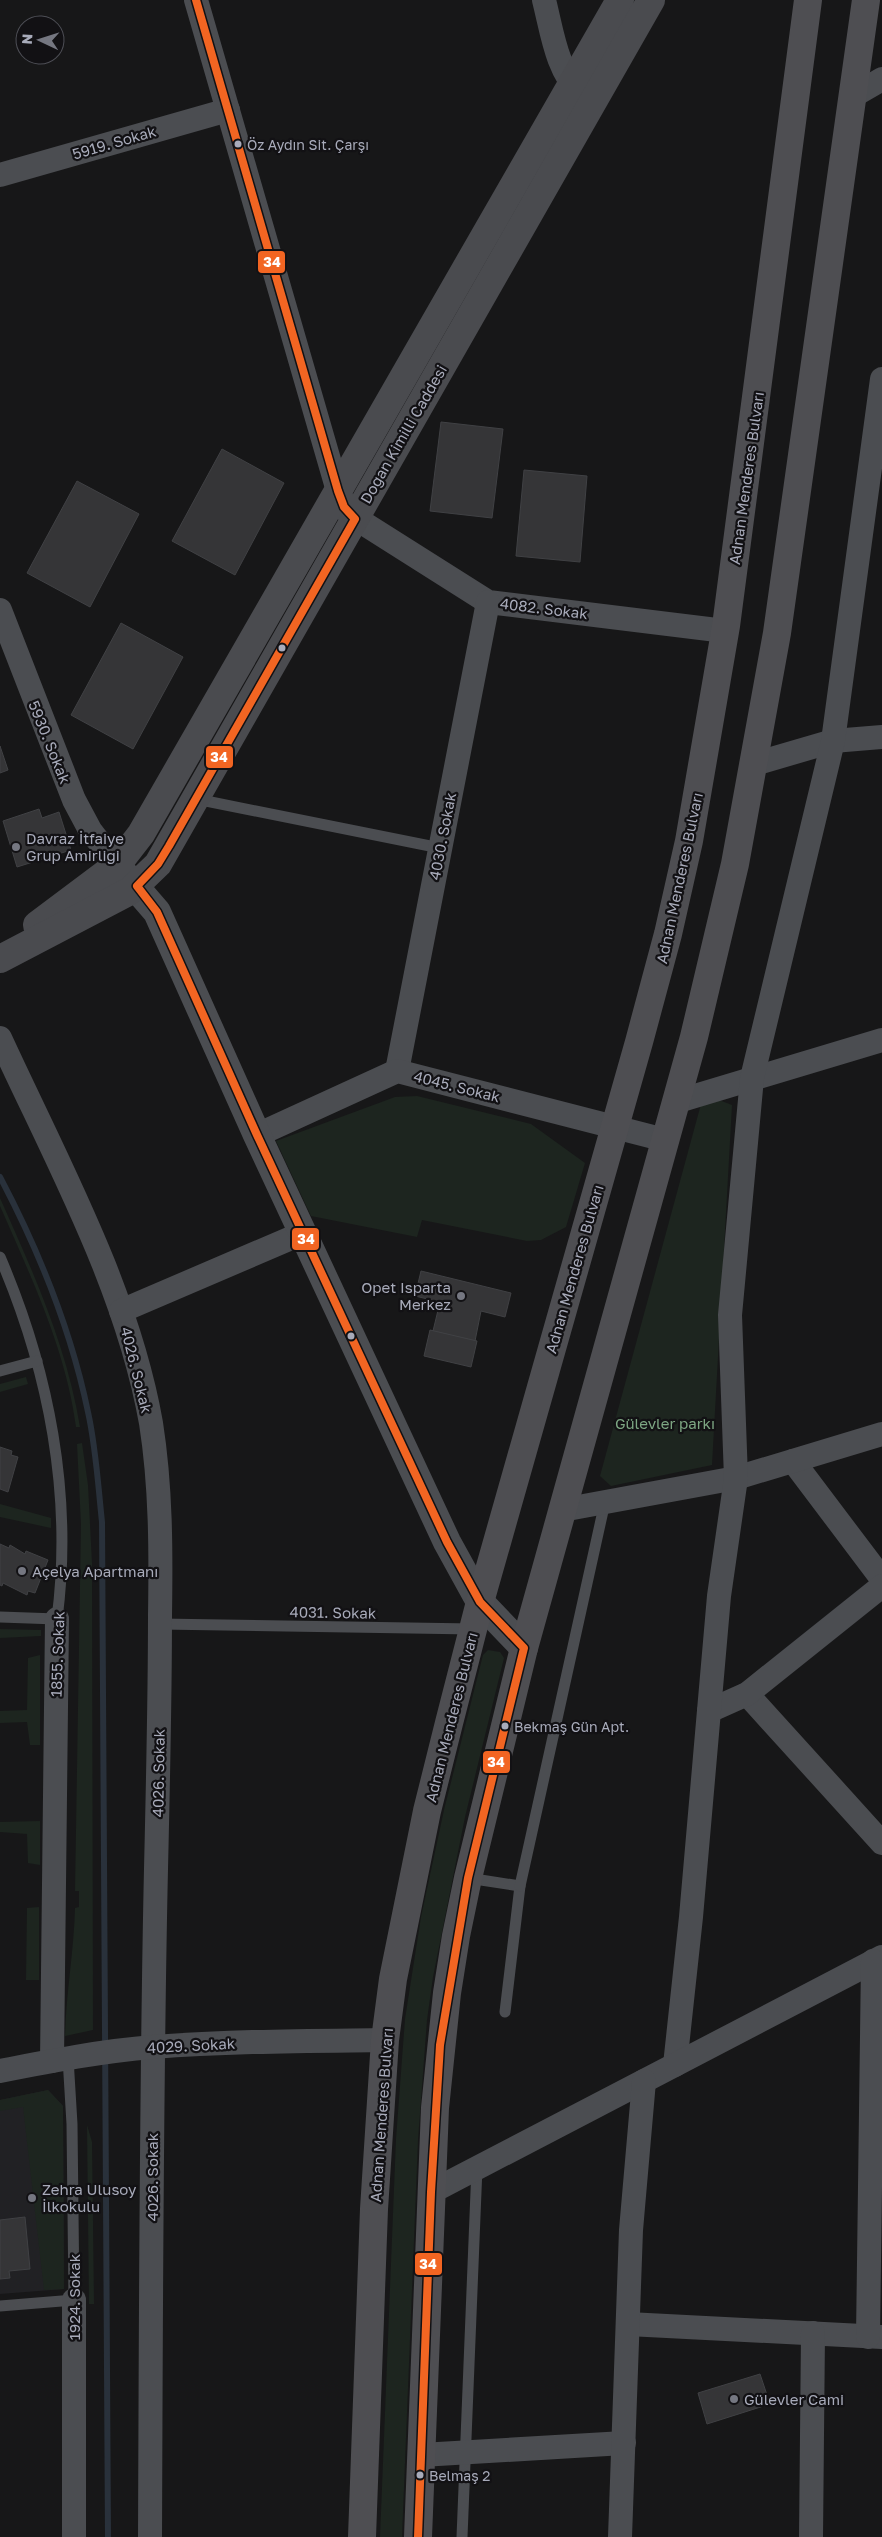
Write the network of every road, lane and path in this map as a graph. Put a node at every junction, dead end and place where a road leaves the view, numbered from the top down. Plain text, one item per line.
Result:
1 (196, 0) edge
2 (544, 0) edge
3 (620, 0) edge
4 (650, 0) edge
5 (808, 0) edge
6 (866, 0) edge
7 (882, 79) edge
8 (571, 84) junction
9 (853, 96) junction
10 (590, 104) junction
11 (228, 110) junction
12 (0, 175) edge
13 (882, 380) edge
14 (338, 491) junction
15 (873, 514) edge
16 (355, 519) junction
17 (488, 602) junction
18 (0, 610) edge
19 (725, 630) junction
20 (882, 737) edge
21 (833, 741) junction
22 (754, 764) junction
23 (196, 799) junction
24 (440, 848) junction
25 (117, 865) junction
26 (136, 886) junction
27 (0, 952) edge
28 (0, 959) edge
29 (0, 1038) edge
30 (882, 1040) edge
31 (397, 1071) junction
32 (752, 1078) junction
33 (675, 1102) junction
34 (615, 1127) junction
35 (257, 1135) junction
36 (665, 1140) junction
37 (303, 1233) junction
38 (0, 1257) edge
39 (121, 1310) junction
40 (36, 1361) junction
41 (0, 1371) edge
42 (882, 1434) edge
43 (794, 1461) junction
44 (736, 1478) junction
45 (606, 1502) junction
46 (562, 1510) junction
47 (882, 1579) edge
48 (882, 1586) edge
49 (480, 1602) junction
50 (0, 1617) edge
51 (57, 1619) junction
52 (160, 1624) junction
53 (495, 1634) junction
54 (747, 1694) junction
55 (709, 1711) junction
56 (882, 1843) edge
57 (468, 1878) junction
58 (520, 1886) junction
59 (878, 1960) edge
60 (505, 2012) dead end
61 (385, 2040) junction
62 (152, 2047) junction
63 (68, 2058) junction
64 (675, 2066) junction
65 (0, 2071) edge
66 (644, 2080) junction
67 (477, 2167) junction
68 (431, 2192) junction
69 (74, 2300) junction
70 (0, 2306) edge
71 (628, 2324) junction
72 (814, 2333) junction
73 (875, 2337) edge
74 (624, 2442) junction
75 (465, 2452) junction
76 (421, 2455) junction
77 (74, 2537) edge
78 (150, 2537) edge
79 (362, 2537) edge
80 (418, 2537) edge
81 (462, 2537) edge
82 (620, 2537) edge
83 (811, 2537) edge

1 - 11 street
2 - 8 street
3 - 8 main road, Doğan Kimilli Caddesi
4 - 10 main road, Doğan Kimilli Caddesi
5 - 19 main road, Adnan Menderes Bulvarı
6 - 9 main road, Adnan Menderes Bulvarı
7 - 9 street
8 - 10 street
8 - 14 main road, Doğan Kimilli Caddesi
9 - 22 main road, Adnan Menderes Bulvarı
10 - 16 main road, Doğan Kimilli Caddesi
11 - 12 street, 5919. Sokak
11 - 14 street
13 - 15 street
14 - 16 street
14 - 25 main road, Doğan Kimilli Caddesi
15 - 21 street
16 - 17 street, 4082. Sokak
16 - 23 main road, Doğan Kimilli Caddesi
17 - 19 street, 4082. Sokak
17 - 24 street, 4030. Sokak
18 - 25 street, 5930. Sokak
19 - 34 main road, Adnan Menderes Bulvarı
20 - 21 street
21 - 22 street
21 - 32 street
22 - 33 main road, Adnan Menderes Bulvarı
23 - 24 lane
23 - 26 main road, Doğan Kimilli Caddesi
24 - 31 street, 4030. Sokak
25 - 26 street
25 - 27 main road, Doğan Kimilli Caddesi
26 - 28 main road, Doğan Kimilli Caddesi
26 - 35 street
29 - 39 street, 4026. Sokak
30 - 32 street
31 - 34 street, 4045. Sokak
31 - 35 street, 4045. Sokak
32 - 33 street
32 - 44 street
33 - 36 main road, Adnan Menderes Bulvarı
34 - 36 street, 4045. Sokak
34 - 49 main road, Adnan Menderes Bulvarı
35 - 37 street
36 - 46 main road, Adnan Menderes Bulvarı
37 - 39 street
37 - 49 street
38 - 40 lane, 1855. Sokak
39 - 52 street, 4026. Sokak
40 - 41 lane
40 - 51 lane, 1855. Sokak
42 - 43 street
43 - 44 street
43 - 47 street
44 - 45 street
44 - 55 street
45 - 46 street
45 - 58 lane
46 - 53 main road, Adnan Menderes Bulvarı
48 - 54 street
49 - 53 main road, Adnan Menderes Bulvarı
50 - 51 lane
51 - 63 street, 1855. Sokak
52 - 53 lane, 4031. Sokak
52 - 62 street, 4026. Sokak
53 - 57 main road, Adnan Menderes Bulvarı
53 - 61 main road, Adnan Menderes Bulvarı
54 - 55 street
54 - 56 street
55 - 64 street
57 - 58 lane
57 - 68 main road, Adnan Menderes Bulvarı
58 - 60 lane
59 - 64 street
59 - 73 street
61 - 62 street, 4029. Sokak
61 - 79 main road, Adnan Menderes Bulvarı
62 - 63 street, 4029. Sokak
62 - 78 street, 4026. Sokak
63 - 65 street, 4029. Sokak
63 - 69 lane, 1924. Sokak
64 - 66 street
66 - 67 street
66 - 71 street
67 - 68 street
67 - 75 lane
68 - 76 main road, Adnan Menderes Bulvarı
69 - 70 lane
69 - 77 street, 1924. Sokak
71 - 72 street
71 - 74 street
72 - 73 street
72 - 83 street
74 - 75 street
74 - 82 street
75 - 76 street
75 - 81 lane
76 - 80 main road, Adnan Menderes Bulvarı

